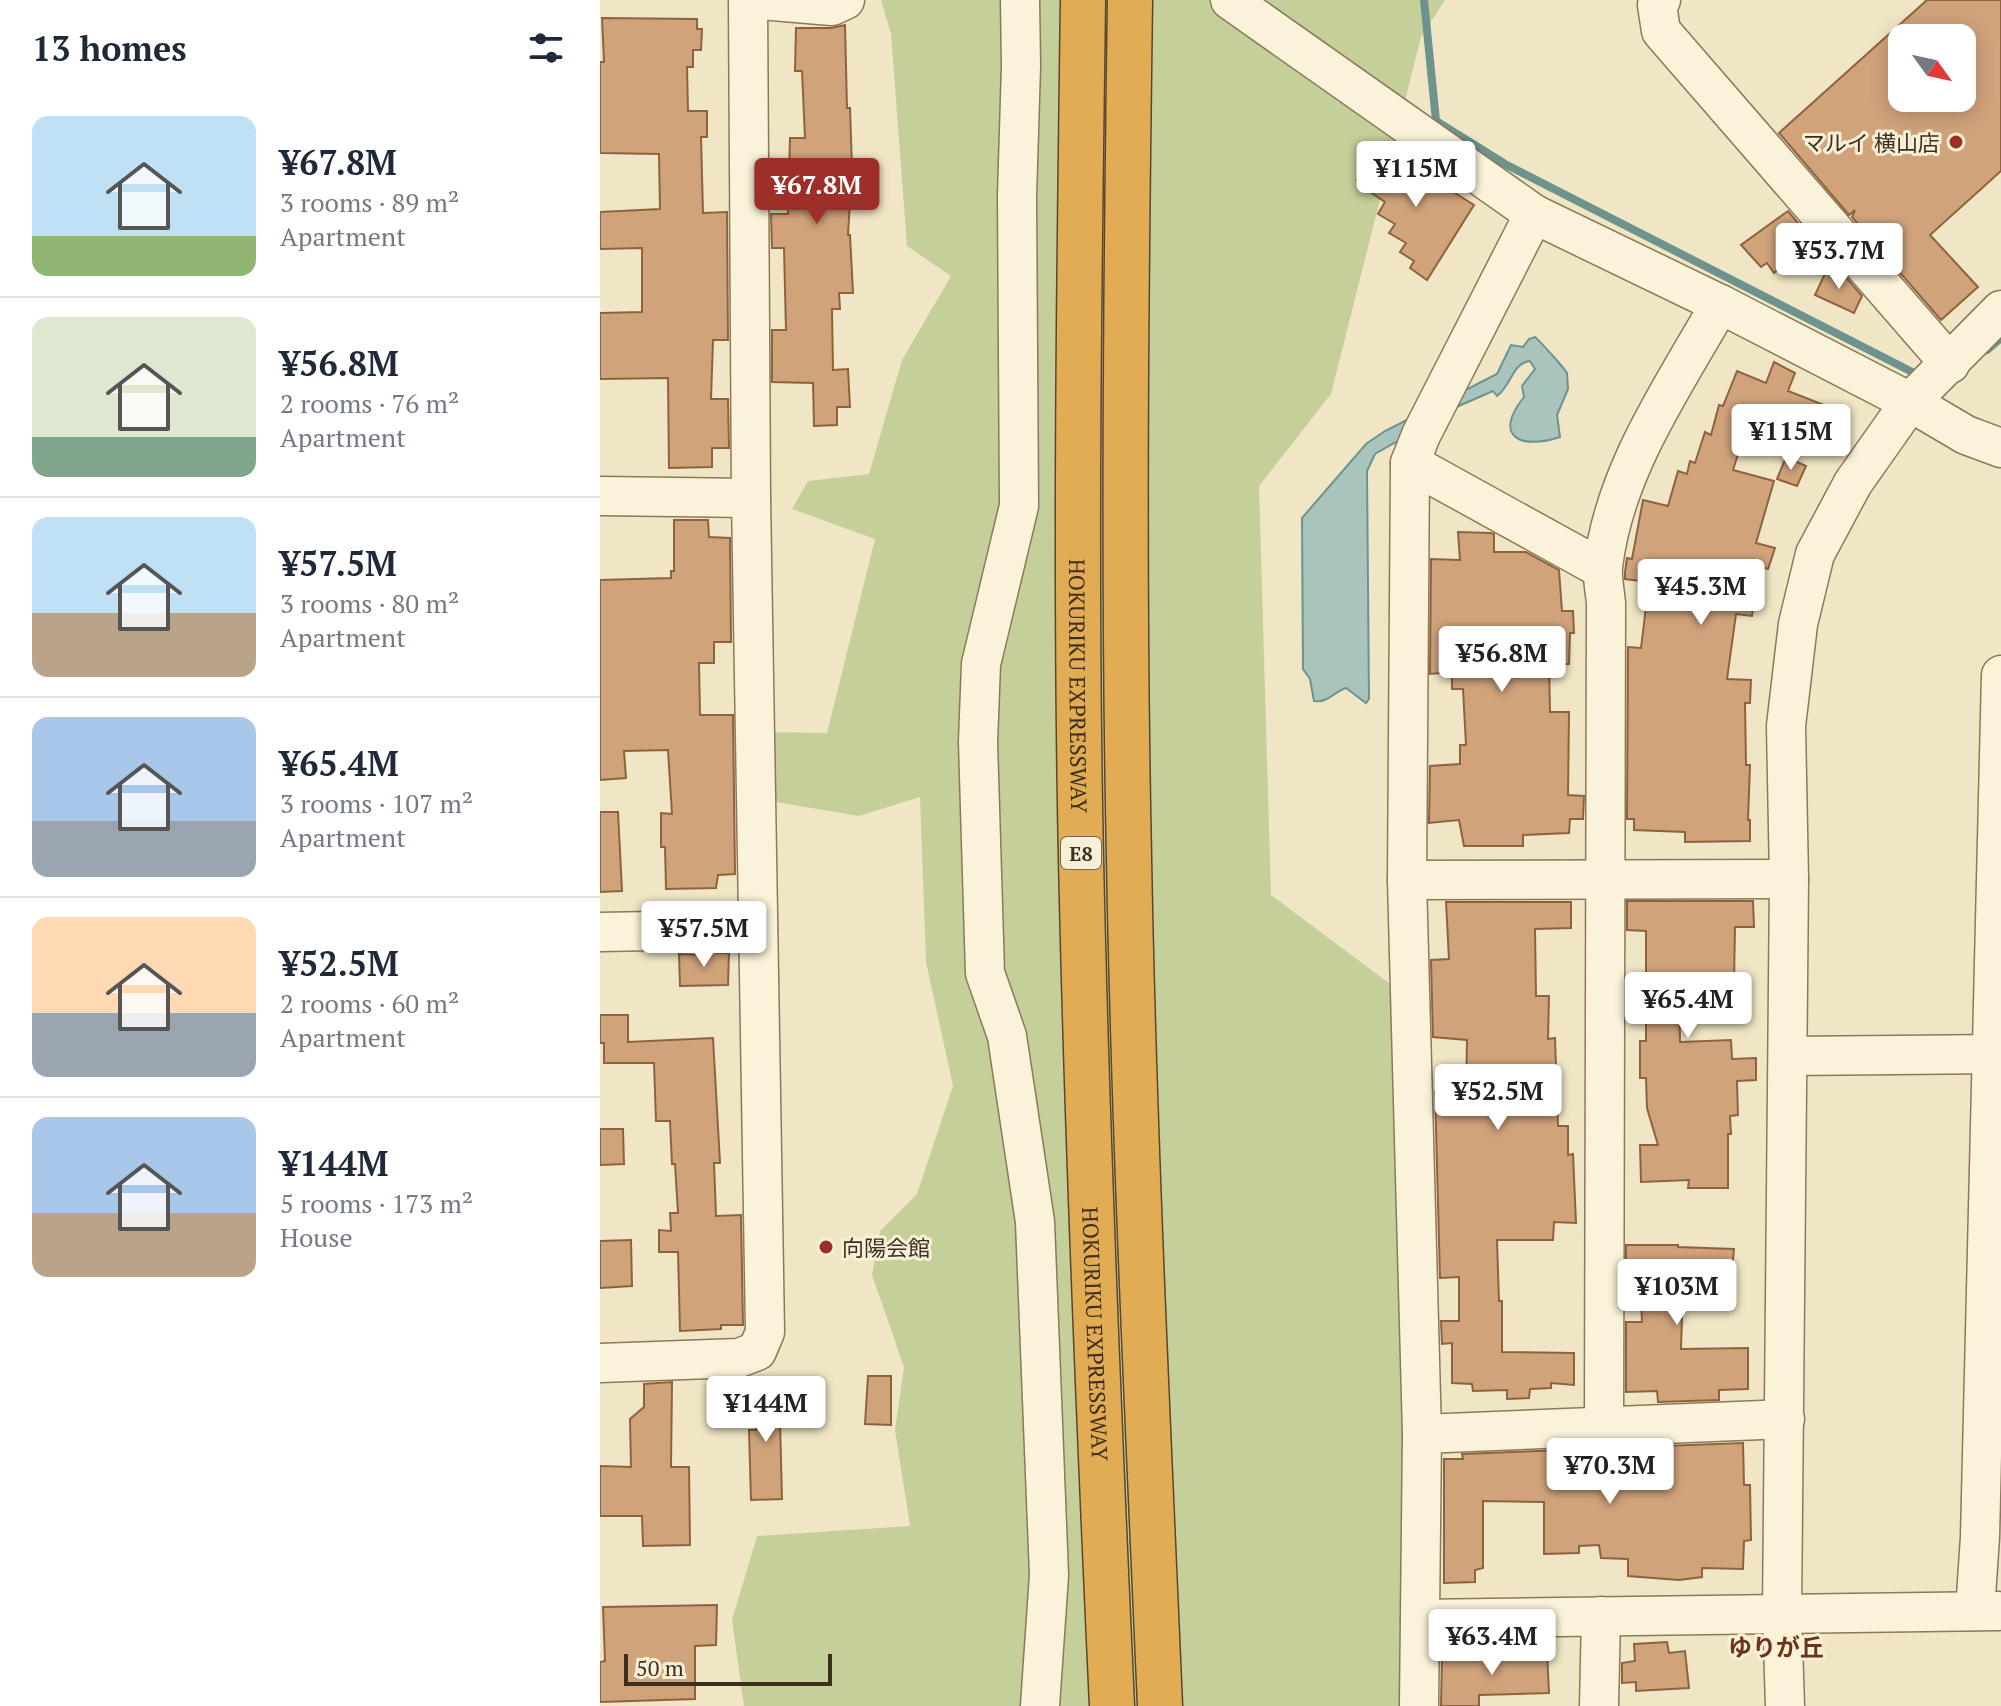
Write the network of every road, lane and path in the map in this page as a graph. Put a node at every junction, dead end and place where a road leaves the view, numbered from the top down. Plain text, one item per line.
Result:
1 (748, 0) edge
2 (761, 0) edge
3 (845, 0) edge
4 (1020, 0) edge
5 (1083, 0) edge
6 (1130, 0) edge
7 (1230, 0) edge
8 (1633, 0) edge
9 (1661, 15) edge
10 (1534, 214) junction
11 (1720, 304) junction
12 (2001, 310) edge
13 (1947, 367) junction
14 (1912, 399) junction
15 (2001, 448) edge
16 (1410, 463) junction
17 (600, 496) edge
18 (751, 498) junction
19 (1602, 569) junction
20 (2001, 675) edge
21 (1604, 878) junction
22 (1789, 879) junction
23 (1407, 880) junction
24 (758, 929) junction
25 (600, 932) edge
26 (1996, 1054) edge
27 (1788, 1056) junction
28 (600, 1363) edge
29 (1785, 1419) junction
30 (1604, 1426) junction
31 (1422, 1434) junction
32 (1988, 1611) edge
33 (1782, 1613) junction
34 (1601, 1616) junction
35 (1420, 1619) junction
36 (1040, 1706) edge
37 (1112, 1706) edge
38 (1160, 1706) edge
39 (1419, 1706) edge
40 (1599, 1706) edge
41 (1785, 1706) edge

1 - 18 street
2 - 3 street
4 - 36 street
5 - 37 highway, HOKURIKU EXPRESSWAY / E8
6 - 38 highway, E8
7 - 10 street
8 - 9 street
9 - 13 street
10 - 11 street
10 - 16 street
11 - 14 street
11 - 19 street
12 - 13 street
13 - 14 street
14 - 15 street
14 - 22 street
16 - 19 street
16 - 23 street
17 - 18 street
18 - 24 street
19 - 21 street
20 - 26 street
21 - 22 street
21 - 23 street
21 - 30 street
22 - 27 street
23 - 31 street
24 - 25 street
24 - 28 street
26 - 27 street
26 - 32 street
27 - 29 street
29 - 30 street
29 - 33 street
30 - 31 street
31 - 35 street
32 - 33 street
33 - 34 street
33 - 41 street
34 - 35 street
34 - 40 street
35 - 39 street

